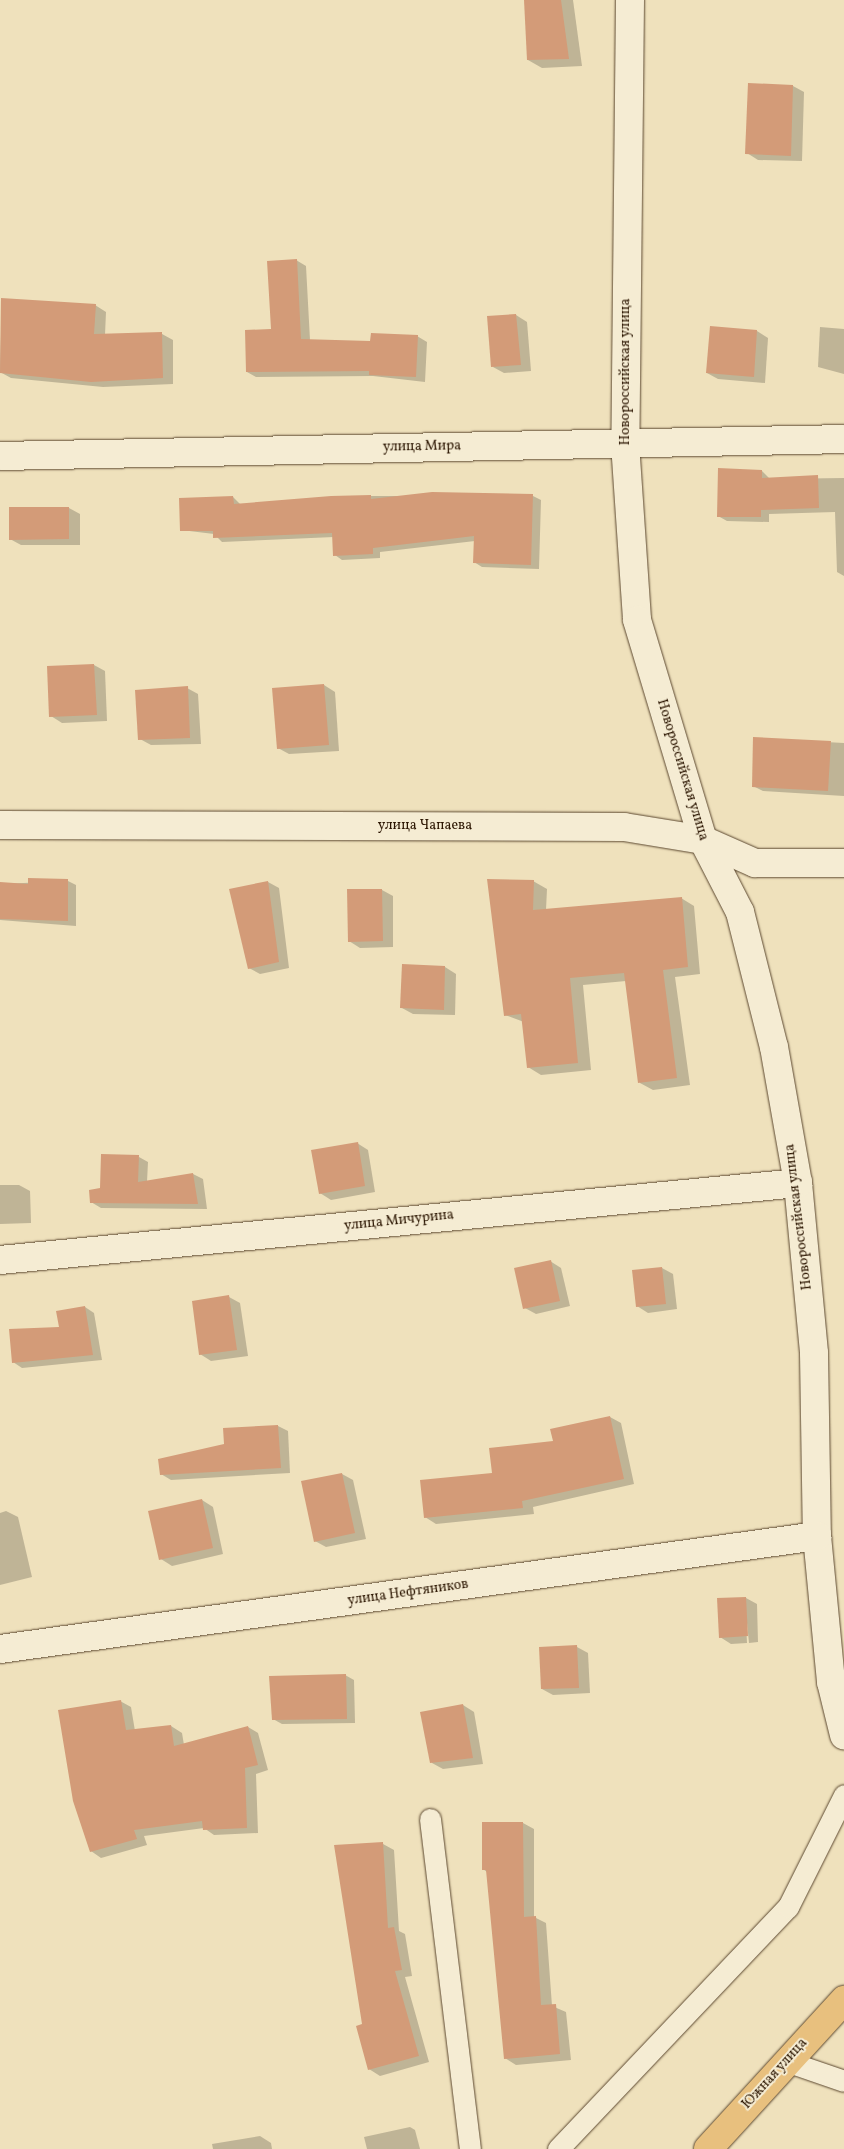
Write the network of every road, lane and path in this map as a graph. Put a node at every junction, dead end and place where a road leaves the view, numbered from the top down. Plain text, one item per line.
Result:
1 (630, 0) edge
2 (844, 439) edge
3 (625, 443) junction
4 (0, 456) edge
5 (0, 825) edge
6 (703, 840) junction
7 (844, 863) edge
8 (798, 1183) junction
9 (0, 1260) edge
10 (817, 1536) junction
11 (0, 1649) edge
12 (844, 1735) edge
13 (844, 1795) edge
14 (430, 1819) dead end
15 (844, 2000) edge
16 (786, 2061) junction
17 (844, 2081) edge
18 (470, 2149) edge
19 (558, 2149) edge
20 (708, 2149) edge

1 - 3 street, Новороссийская улица
2 - 3 street, улица Мира
3 - 4 street, улица Мира
3 - 6 street, Новороссийская улица
5 - 6 street, улица Чапаева
6 - 7 street, улица Чапаева
6 - 8 street, Новороссийская улица
8 - 9 street, улица Мичурина
8 - 10 street, Новороссийская улица
10 - 11 street, улица Нефтяников
10 - 12 street, Новороссийская улица
13 - 19 lane
14 - 18 lane
15 - 16 highway, Южная улица
16 - 17 lane
16 - 20 highway, Южная улица

